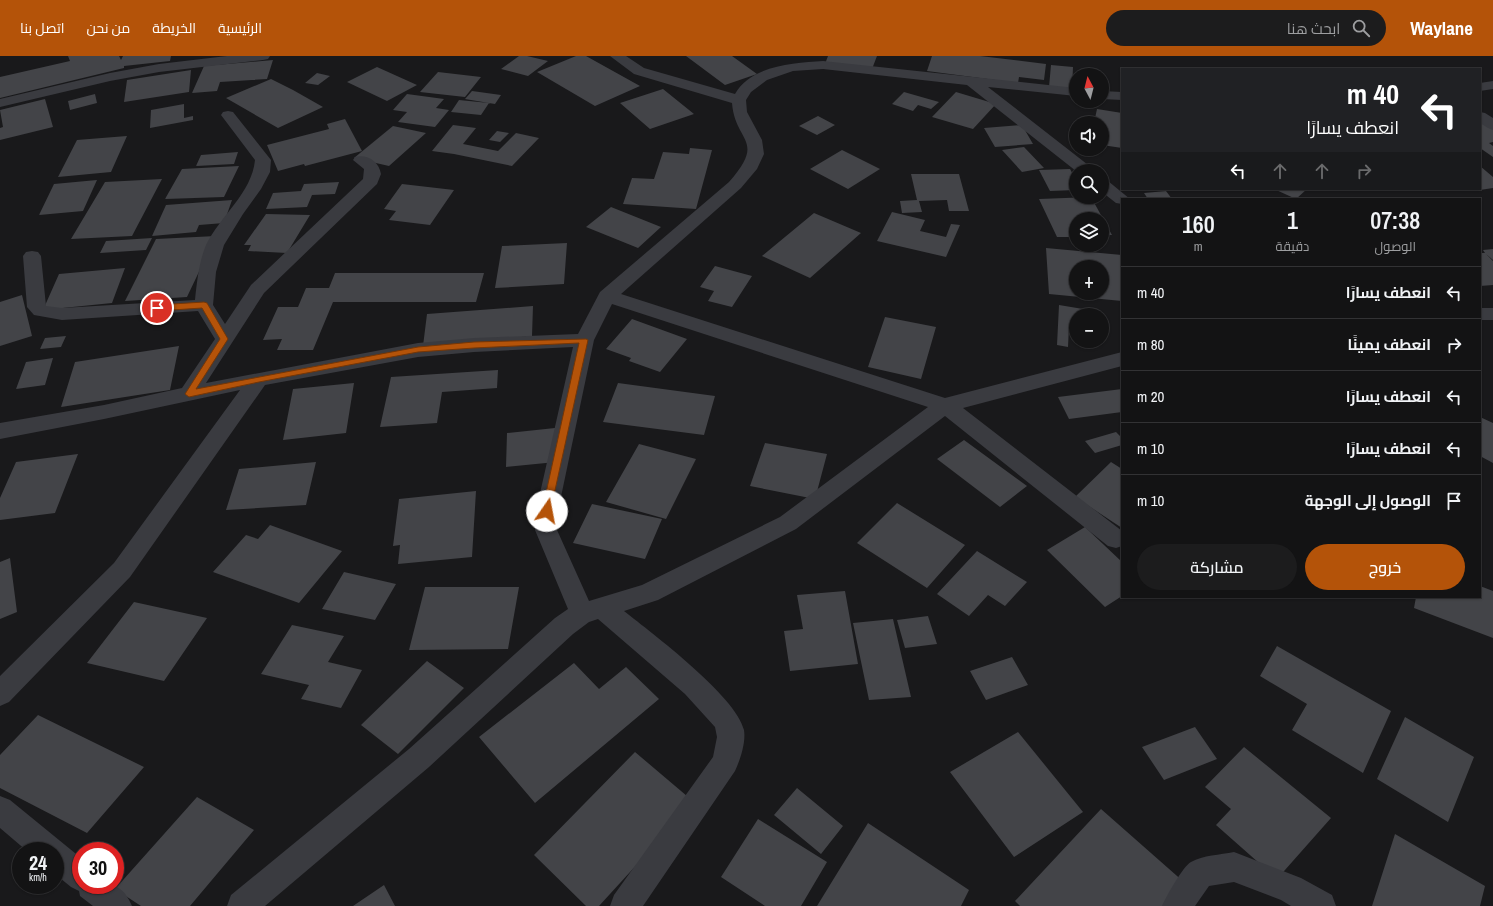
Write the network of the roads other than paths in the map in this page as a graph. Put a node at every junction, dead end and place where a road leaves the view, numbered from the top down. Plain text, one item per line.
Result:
1 (263, 56) edge
2 (617, 56) edge
3 (778, 56) edge
4 (791, 67) junction
5 (971, 81) junction
6 (1493, 85) edge
7 (1481, 87) edge
8 (1069, 91) edge
9 (1109, 95) edge
10 (1121, 96) edge
11 (739, 100) junction
12 (0, 103) edge
13 (228, 115) dead end
14 (1481, 117) edge
15 (1493, 125) edge
16 (361, 160) dead end
17 (1077, 164) edge
18 (1109, 189) edge
19 (1121, 198) edge
20 (32, 256) dead end
21 (607, 296) junction
22 (204, 305) junction
23 (1481, 314) edge
24 (1493, 314) edge
25 (224, 339) junction
26 (584, 340) junction
27 (1121, 359) edge
28 (259, 379) junction
29 (189, 394) junction
30 (945, 406) junction
31 (0, 431) edge
32 (1116, 539) dead end
33 (592, 610) junction
34 (0, 694) edge
35 (0, 810) edge
36 (39, 842) edge
37 (64, 862) edge
38 (72, 869) edge
39 (102, 894) edge
40 (117, 906) edge
41 (242, 906) edge
42 (625, 906) edge
43 (1177, 906) edge
44 (1321, 906) edge

1 - 12 street
2 - 11 street
3 - 4 street
4 - 5 street
4 - 11 street
5 - 8 street
5 - 17 street
6 - 7 street
9 - 10 street
11 - 21 street
13 - 22 street
14 - 15 street
16 - 25 street
18 - 19 street
20 - 22 street
21 - 26 street
21 - 30 street
22 - 25 street
23 - 24 street
25 - 29 street
26 - 28 street
26 - 33 street
27 - 30 street
28 - 29 street
28 - 34 street
29 - 31 street
30 - 32 street
30 - 33 street
33 - 41 street
33 - 42 street
35 - 36 street
37 - 38 street
39 - 40 street
43 - 44 street

